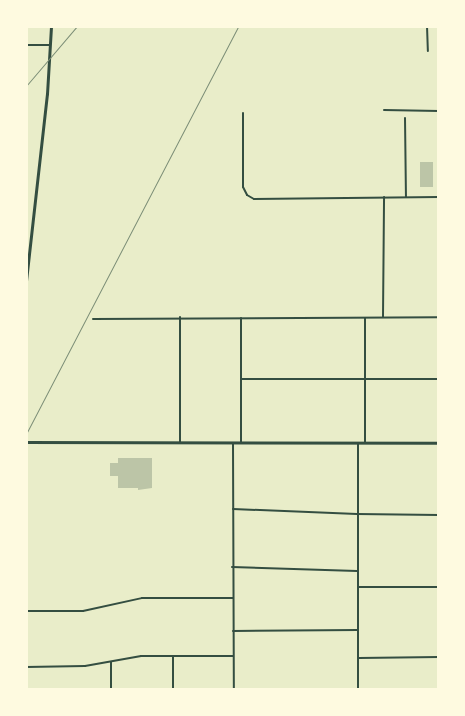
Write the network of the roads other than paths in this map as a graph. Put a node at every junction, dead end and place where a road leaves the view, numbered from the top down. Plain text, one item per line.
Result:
1 (51, 26) edge
2 (427, 26) edge
3 (26, 45) edge
4 (50, 45) junction
5 (428, 50) dead end
6 (384, 110) dead end
7 (439, 111) edge
8 (243, 113) dead end
9 (405, 118) dead end
10 (384, 197) junction
11 (406, 197) junction
12 (439, 197) edge
13 (26, 281) edge
14 (180, 317) junction
15 (439, 317) edge
16 (241, 318) junction
17 (365, 318) junction
18 (383, 318) junction
19 (93, 319) dead end
20 (241, 379) junction
21 (366, 379) junction
22 (439, 380) edge
23 (26, 442) edge
24 (233, 442) junction
25 (180, 443) junction
26 (241, 443) junction
27 (358, 443) junction
28 (365, 443) junction
29 (439, 443) edge
30 (232, 509) junction
31 (357, 514) junction
32 (439, 514) edge
33 (232, 567) junction
34 (357, 570) junction
35 (358, 586) junction
36 (439, 587) edge
37 (233, 598) junction
38 (26, 611) edge
39 (358, 630) junction
40 (233, 631) junction
41 (173, 656) junction
42 (233, 656) junction
43 (358, 658) junction
44 (439, 658) edge
45 (111, 662) junction
46 (26, 667) edge
47 (111, 690) edge
48 (173, 690) edge
49 (234, 690) edge
50 (358, 690) edge

1 - 4 street
2 - 5 street
3 - 4 street
4 - 13 street
6 - 7 street
8 - 10 street
9 - 11 street
10 - 11 street
10 - 18 street
11 - 12 street
14 - 16 street
14 - 19 street
14 - 25 street
15 - 18 street
16 - 17 street
16 - 20 street
17 - 18 street
17 - 21 street
20 - 21 street
20 - 26 street
21 - 22 street
21 - 28 street
23 - 25 street
24 - 25 street
24 - 26 street
24 - 30 street
26 - 27 street
27 - 28 street
27 - 31 street
28 - 29 street
30 - 31 street
30 - 33 street
31 - 32 street
31 - 34 street
33 - 34 street
33 - 37 street
34 - 35 street
35 - 36 street
35 - 39 street
37 - 38 street
37 - 40 street
39 - 40 street
39 - 43 street
40 - 42 street
41 - 42 street
41 - 45 street
41 - 48 street
42 - 49 street
43 - 44 street
43 - 50 street
45 - 46 street
45 - 47 street

